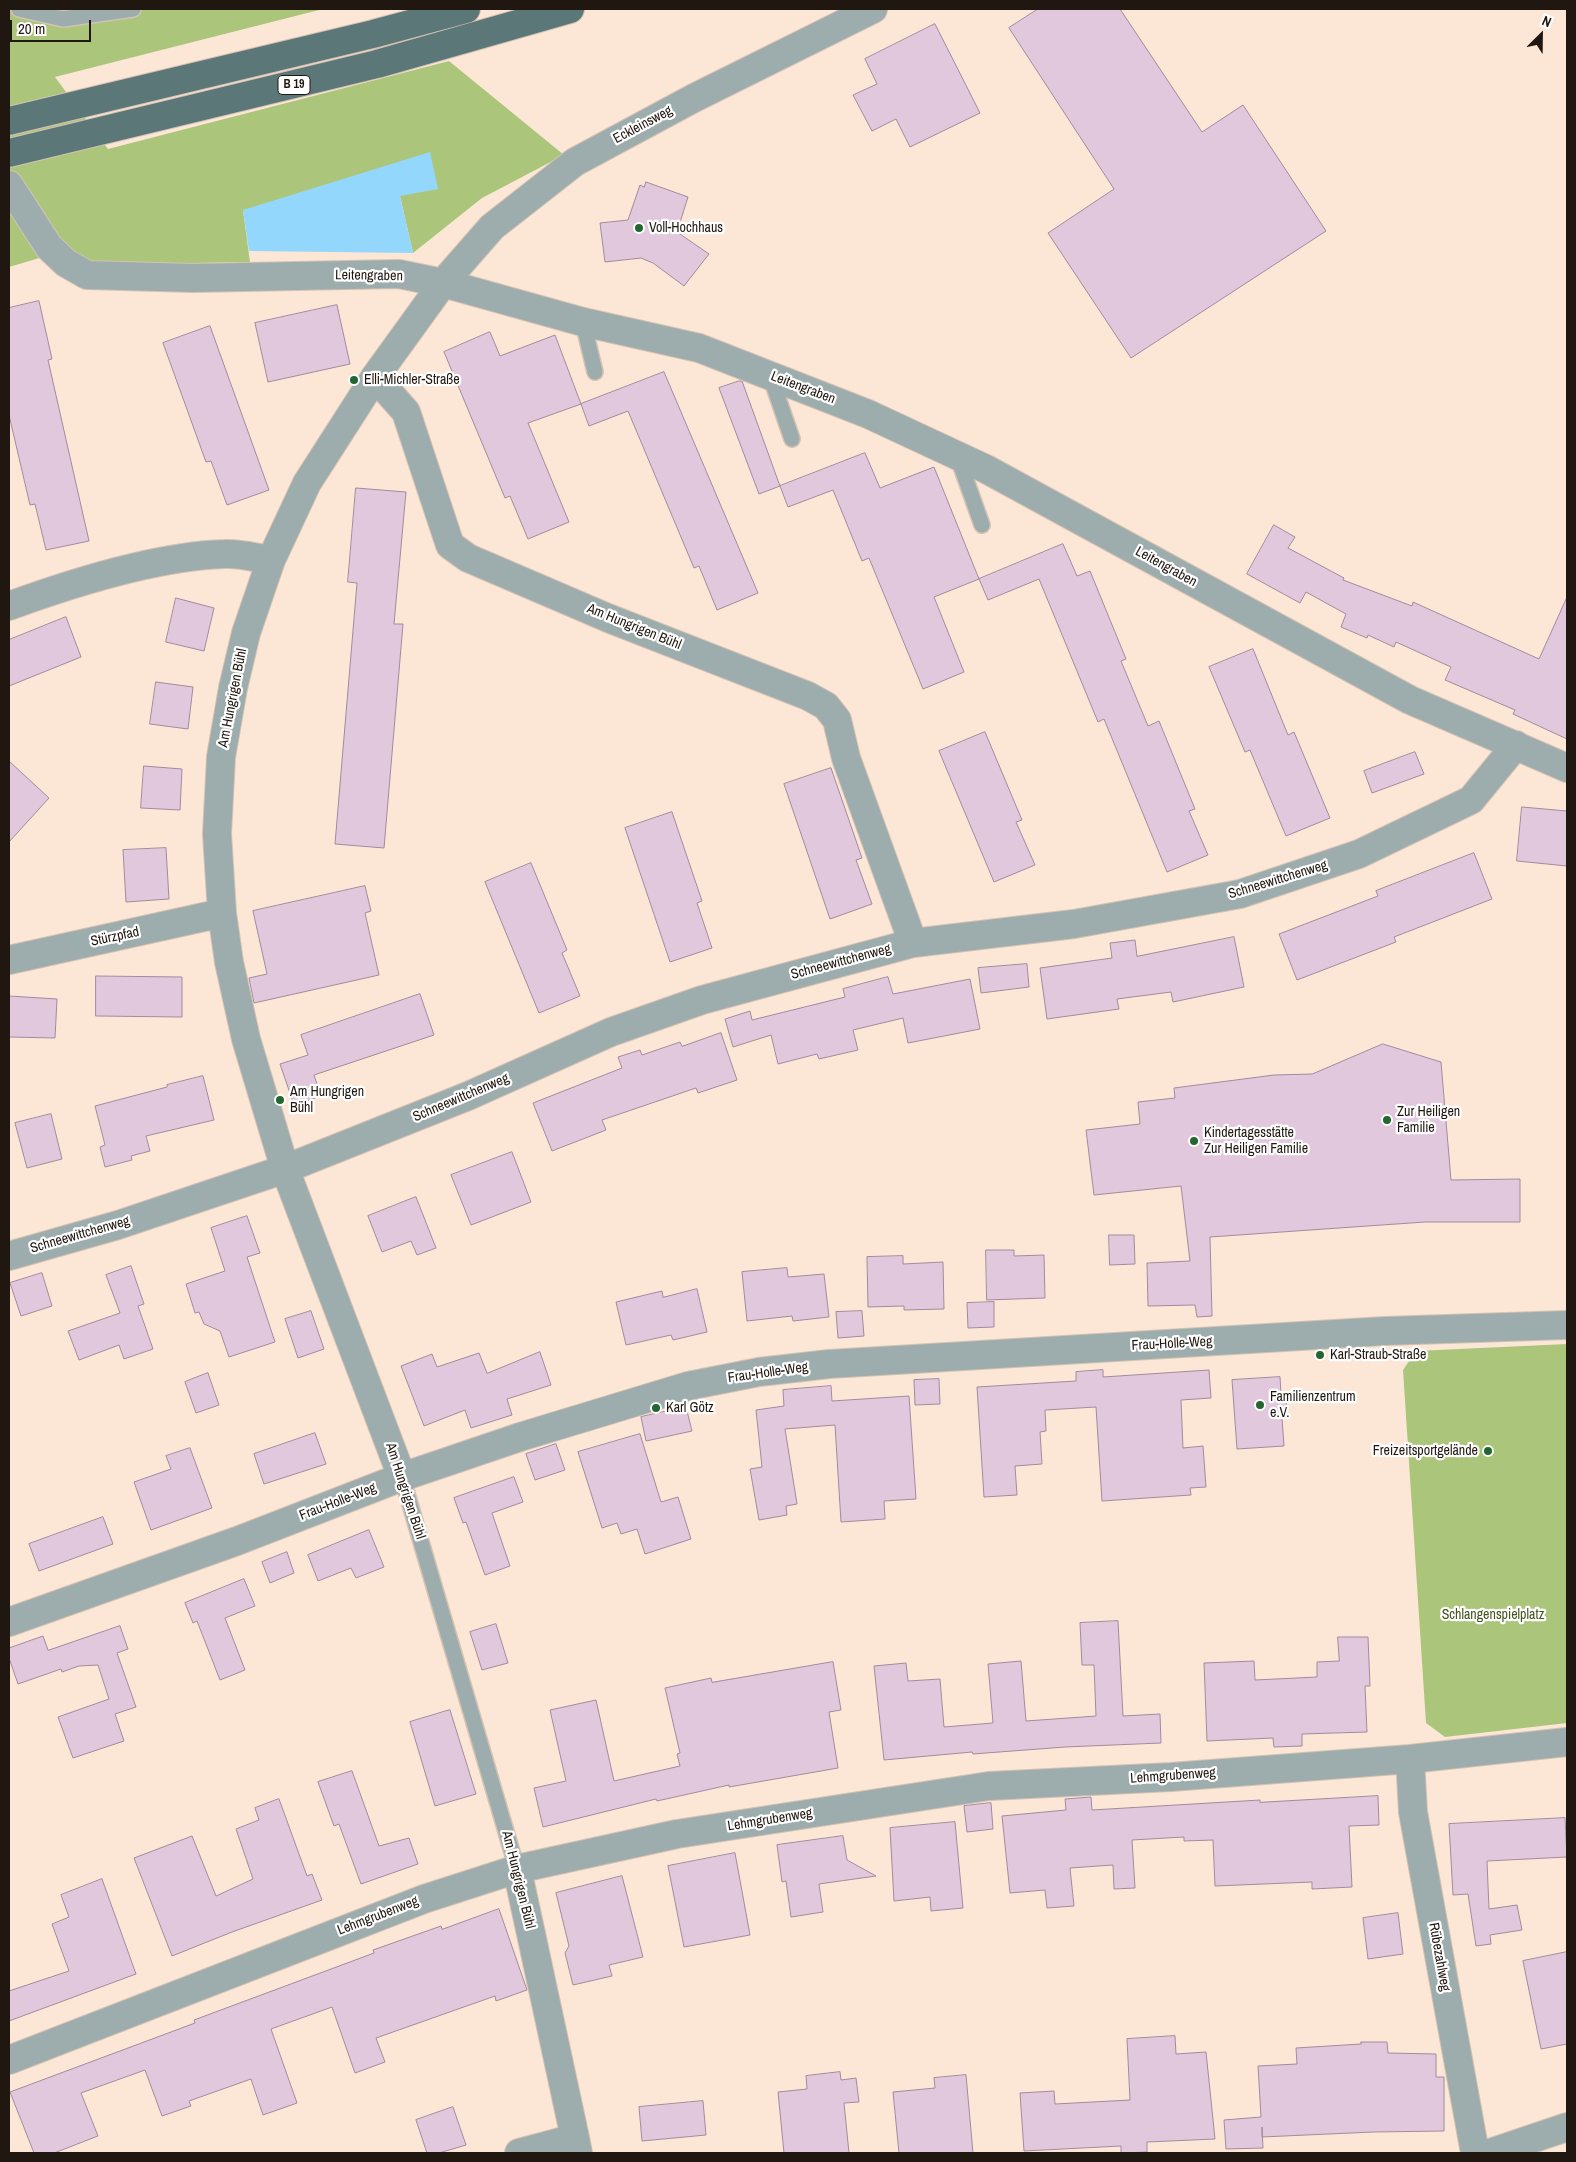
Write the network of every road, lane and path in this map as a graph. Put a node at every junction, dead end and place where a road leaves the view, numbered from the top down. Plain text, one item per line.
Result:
1 (19, 9) edge
2 (134, 9) edge
3 (466, 9) edge
4 (570, 9) edge
5 (872, 9) edge
6 (9, 121) edge
7 (12, 152) edge
8 (9, 185) edge
9 (443, 284) junction
10 (583, 322) junction
11 (595, 372) dead end
12 (770, 375) junction
13 (375, 377) junction
14 (792, 439) dead end
15 (957, 455) junction
16 (982, 525) dead end
17 (271, 560) junction
18 (9, 606) edge
19 (1516, 745) junction
20 (1567, 768) edge
21 (222, 913) junction
22 (913, 943) junction
23 (9, 960) edge
24 (285, 1169) junction
25 (9, 1256) edge
26 (1567, 1325) edge
27 (402, 1477) junction
28 (9, 1622) edge
29 (1567, 1742) edge
30 (1410, 1759) junction
31 (517, 1869) junction
32 (9, 2060) edge
33 (1567, 2127) edge
34 (576, 2146) edge
35 (519, 2153) edge
36 (1475, 2153) edge
37 (1490, 2153) edge

1 - 2 lane
3 - 6 main road, B 19
4 - 7 main road, B 19
5 - 9 street, Eckleinsweg
8 - 9 street, Leitengraben
9 - 10 street, Leitengraben
9 - 13 street, Am Hungrigen Bühl
10 - 11 lane
10 - 12 street, Leitengraben
12 - 14 lane
12 - 15 street, Leitengraben
13 - 17 street, Am Hungrigen Bühl
13 - 22 street, Am Hungrigen Bühl
15 - 16 lane
15 - 19 street, Leitengraben
17 - 18 street
17 - 21 street, Am Hungrigen Bühl
19 - 20 street, Leitengraben
19 - 22 street, Schneewittchenweg
21 - 23 street, Stürzpfad
21 - 24 street, Am Hungrigen Bühl
22 - 24 street, Schneewittchenweg
24 - 25 street, Schneewittchenweg
24 - 27 street, Am Hungrigen Bühl
26 - 27 street, Frau-Holle-Weg
27 - 28 street, Frau-Holle-Weg
27 - 31 lane, Am Hungrigen Bühl
29 - 30 street, Lehmgrubenweg
30 - 31 street, Lehmgrubenweg
30 - 36 street, Rübezahlweg
31 - 32 street, Lehmgrubenweg
31 - 34 street, Am Hungrigen Bühl
33 - 37 street
34 - 35 street

